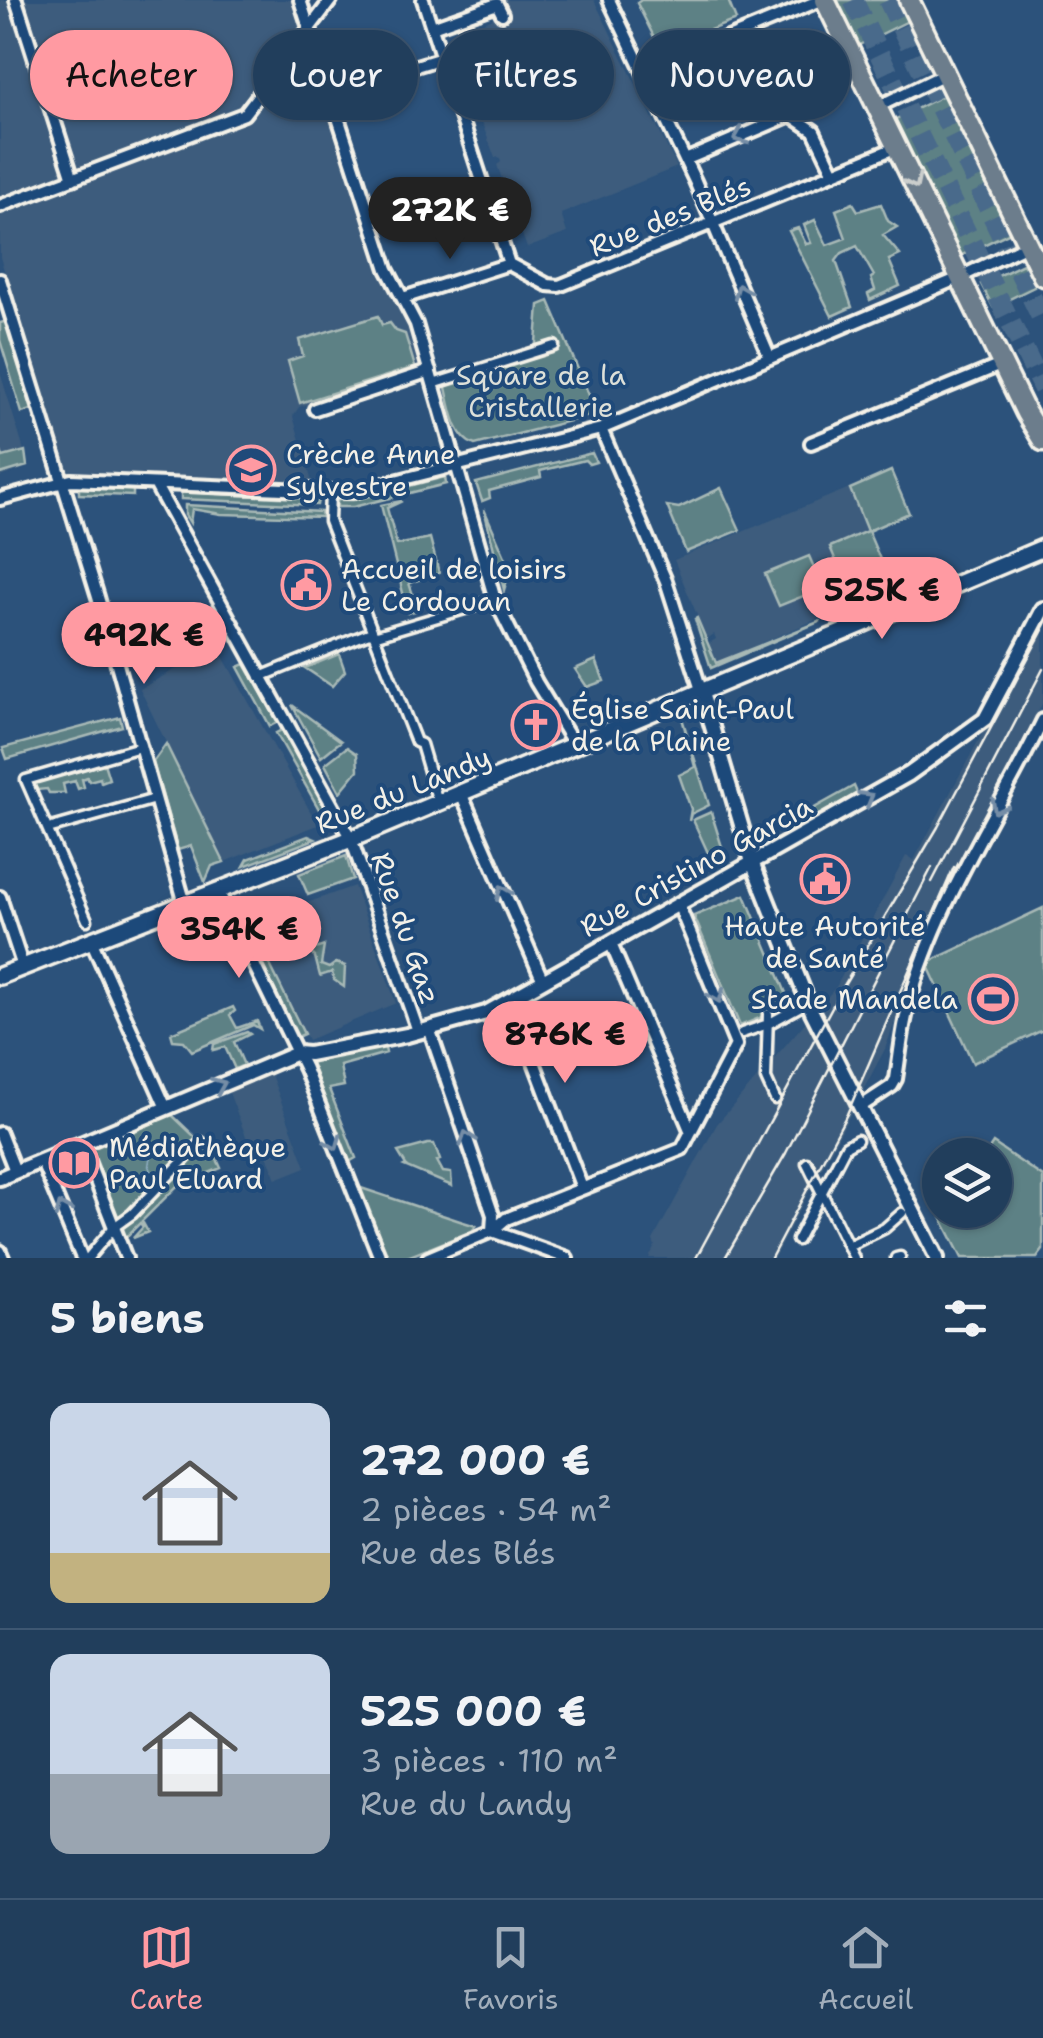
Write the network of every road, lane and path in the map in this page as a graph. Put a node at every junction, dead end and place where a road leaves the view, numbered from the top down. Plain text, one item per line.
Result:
1 (16, 0) edge
2 (300, 0) edge
3 (331, 0) edge
4 (424, 0) edge
5 (610, 0) edge
6 (823, 0) edge
7 (909, 0) edge
8 (502, 14) dead end
9 (313, 24) junction
10 (432, 27) junction
11 (315, 30) edge
12 (749, 30) edge
13 (438, 45) edge
14 (634, 49) edge
15 (945, 74) junction
16 (878, 107) junction
17 (341, 120) edge
18 (462, 120) edge
19 (667, 120) edge
20 (898, 148) junction
21 (685, 160) junction
22 (834, 173) junction
23 (72, 178) junction
24 (0, 206) edge
25 (713, 223) junction
26 (1028, 245) junction
27 (509, 264) junction
28 (1043, 276) edge
29 (960, 277) junction
30 (0, 280) edge
31 (403, 298) junction
32 (554, 346) dead end
33 (770, 358) junction
34 (1003, 364) junction
35 (430, 371) junction
36 (433, 384) junction
37 (315, 409) dead end
38 (600, 429) junction
39 (1043, 441) edge
40 (811, 443) dead end
41 (457, 465) junction
42 (63, 482) junction
43 (155, 484) junction
44 (330, 492) junction
45 (0, 500) edge
46 (1043, 548) edge
47 (496, 600) junction
48 (1043, 609) edge
49 (373, 634) junction
50 (260, 677) junction
51 (702, 693) junction
52 (1043, 720) edge
53 (574, 746) junction
54 (140, 747) junction
55 (462, 793) junction
56 (155, 799) junction
57 (438, 802) junction
58 (48, 829) junction
59 (351, 839) junction
60 (752, 862) junction
61 (218, 891) junction
62 (0, 898) edge
63 (184, 904) junction
64 (678, 906) junction
65 (87, 920) dead end
66 (91, 940) junction
67 (611, 944) junction
68 (23, 967) junction
69 (0, 976) edge
70 (543, 981) junction
71 (510, 999) junction
72 (800, 1006) dead end
73 (768, 1019) junction
74 (423, 1029) junction
75 (742, 1033) dead end
76 (297, 1053) junction
77 (775, 1099) dead end
78 (860, 1106) junction
79 (166, 1108) junction
80 (0, 1132) edge
81 (691, 1132) junction
82 (857, 1140) dead end
83 (202, 1142) dead end
84 (81, 1144) junction
85 (41, 1160) junction
86 (807, 1163) dead end
87 (15, 1170) junction
88 (0, 1178) edge
89 (582, 1188) junction
90 (822, 1194) junction
91 (902, 1212) dead end
92 (114, 1228) junction
93 (492, 1231) junction
94 (797, 1240) dead end
95 (848, 1246) junction
96 (85, 1258) edge
97 (126, 1258) edge
98 (380, 1258) edge
99 (428, 1258) edge
100 (568, 1258) edge
101 (854, 1258) edge
102 (938, 1258) edge

1 - 23 street
2 - 9 street
3 - 9 street
4 - 10 street
5 - 14 street
6 - 12 street
6 - 16 main road
7 - 15 main road
8 - 10 street
9 - 11 street
9 - 23 street
10 - 13 street
15 - 16 street
15 - 26 main road
16 - 20 main road
17 - 31 street
18 - 27 street
19 - 21 street
20 - 22 street, Rue des Blés
20 -> 29 main road
22 -> 21 street
21 - 25 street
22 - 25 street, Rue des Blés
23 - 24 street
25 - 27 street, Rue des Blés
33 -> 25 street
26 - 28 main road
26 - 29 street
27 - 31 street
29 - 33 street
29 - 34 main road
30 - 42 street
31 - 35 street
32 - 36 street
33 - 38 street
34 - 39 main road
34 - 40 street
35 - 36 street
35 - 37 street
36 - 41 street
38 - 41 street
38 - 51 street
41 - 44 street
41 - 47 street
42 - 43 street
42 - 45 street
42 - 54 street
43 - 44 street
43 - 50 street, Rue du Gaz
44 - 49 street
46 - 51 main road, Rue du Landy
47 - 49 street
47 - 53 street
60 -> 48 street, Rue Cristino Garcia
49 - 50 street
49 - 57 street
50 - 59 street, Rue du Gaz
51 - 53 main road, Rue du Landy
51 - 60 street
52 -> 78 street
53 - 55 main road, Rue du Landy
54 - 56 street
54 - 58 street
55 - 57 main road, Rue du Landy
70 -> 55 street
56 - 58 street
56 - 63 street
57 - 59 main road, Rue du Landy
58 - 65 street
59 - 61 main road, Rue du Landy
59 - 74 street, Rue du Gaz
60 - 64 street, Rue Cristino Garcia
60 - 78 street
61 - 63 main road, Rue du Landy
61 - 76 street
62 - 68 street
63 - 66 main road, Rue du Landy
64 - 67 street, Rue Cristino Garcia
64 -> 81 street
66 - 68 main road, Rue du Landy
66 - 79 street
67 - 70 street, Rue Cristino Garcia
67 - 81 street
68 - 69 main road, Rue du Landy
70 - 71 street, Rue Cristino Garcia
71 - 74 street, Rue Cristino Garcia
71 - 89 street
72 - 73 street
73 - 75 street
73 - 77 street
74 - 76 street, Rue Cristino Garcia
93 -> 74 street, Rue du Gaz
79 -> 76 street, Rue Cristino Garcia
76 -> 98 street
78 - 102 street
79 - 84 street, Rue Cristino Garcia
80 - 87 street
81 - 89 street
82 - 90 street
83 - 92 street
84 - 85 street, Rue Cristino Garcia
84 - 92 street
85 - 87 street, Rue Cristino Garcia
96 -> 85 street
86 - 90 street
87 - 88 street, Rue Cristino Garcia
89 - 93 street
90 - 94 street
90 - 95 street
91 - 95 street
92 - 96 street
92 - 97 street
93 - 99 street
93 - 100 street
95 - 101 street

